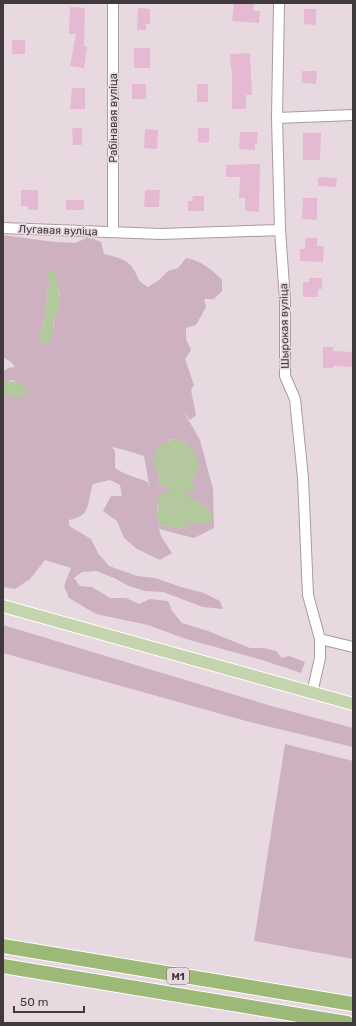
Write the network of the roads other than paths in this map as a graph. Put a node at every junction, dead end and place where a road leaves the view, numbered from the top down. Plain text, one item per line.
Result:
1 (113, 3) edge
2 (279, 3) edge
3 (353, 115) edge
4 (277, 118) junction
5 (3, 228) edge
6 (280, 230) junction
7 (114, 232) junction
8 (3, 606) edge
9 (320, 639) junction
10 (353, 647) edge
11 (312, 692) junction
12 (353, 704) edge
13 (3, 946) edge
14 (3, 966) edge
15 (353, 1004) edge
16 (347, 1023) edge

1 - 7 street, Рабінавая вуліца
2 - 4 street, Шырокая вуліца
3 - 4 street
4 - 6 street, Шырокая вуліца
5 - 7 street, Лугавая вуліца
6 - 7 street, Лугавая вуліца
6 - 9 street, Шырокая вуліца
8 - 11 main road
9 - 10 street
9 - 11 street, Шырокая вуліца
11 - 12 main road
13 - 15 highway, М1
14 - 16 highway, М1

